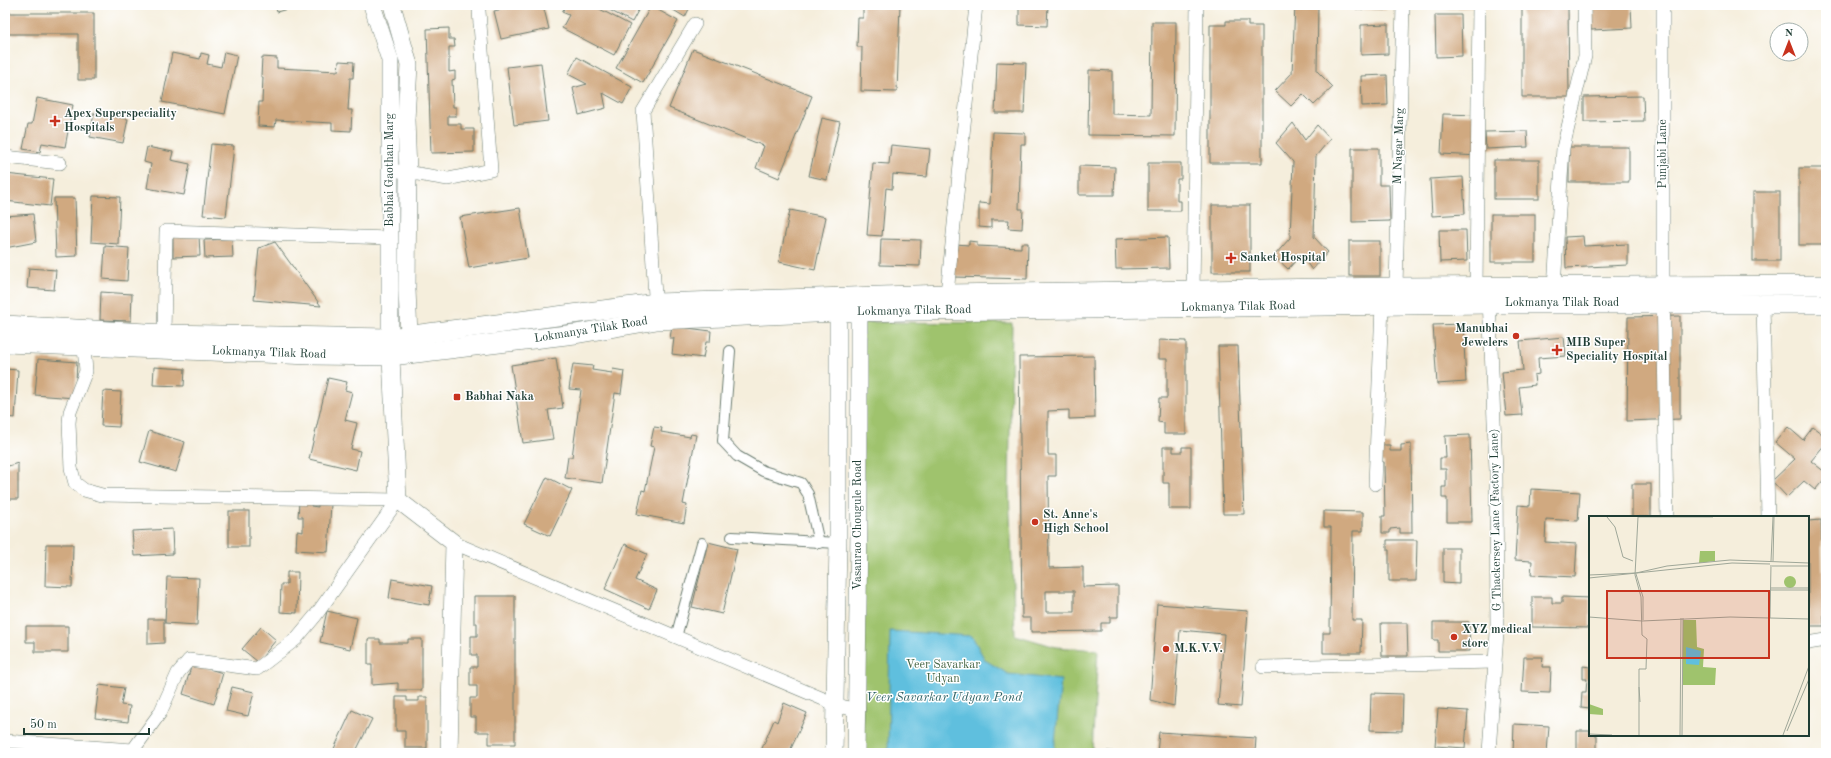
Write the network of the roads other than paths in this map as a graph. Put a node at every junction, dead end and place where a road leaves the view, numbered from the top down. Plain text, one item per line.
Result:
1 (372, 5) edge
2 (392, 5) edge
3 (976, 5) edge
4 (1197, 5) edge
5 (1403, 5) edge
6 (1479, 5) edge
7 (1584, 5) edge
8 (1663, 5) edge
9 (479, 11) dead end
10 (695, 24) dead end
11 (5, 157) edge
12 (60, 163) dead end
13 (390, 169) junction
14 (408, 172) junction
15 (390, 238) junction
16 (1826, 284) edge
17 (1396, 287) junction
18 (1554, 287) junction
19 (1193, 292) junction
20 (1485, 292) junction
21 (947, 294) junction
22 (1663, 294) junction
23 (1763, 304) junction
24 (1826, 304) edge
25 (838, 305) junction
26 (859, 305) junction
27 (1382, 305) junction
28 (656, 311) junction
29 (5, 325) edge
30 (164, 334) junction
31 (409, 335) junction
32 (5, 343) edge
33 (84, 347) junction
34 (391, 347) junction
35 (730, 351) dead end
36 (1375, 484) dead end
37 (398, 500) junction
38 (1667, 516) edge
39 (1768, 516) edge
40 (732, 537) dead end
41 (454, 542) junction
42 (702, 542) dead end
43 (819, 542) junction
44 (838, 542) junction
45 (676, 638) junction
46 (1826, 640) edge
47 (1809, 643) edge
48 (1495, 662) junction
49 (1263, 667) dead end
50 (835, 704) junction
51 (857, 711) junction
52 (5, 741) edge
53 (132, 751) edge
54 (449, 753) edge
55 (834, 753) edge
56 (856, 753) edge
57 (1489, 753) edge

1 - 13 street, Babhai Gaothan Marg
2 - 14 street, Babhai Gaothan Marg
3 - 21 street
4 - 19 street
5 - 17 street, M Nagar Marg
6 - 20 street, G Thackersey Lane (Factory Lane)
7 - 18 street
8 - 22 street, Punjabi Lane
9 - 14 street
10 - 28 street
11 - 12 street
13 - 14 street
13 - 15 street, Babhai Gaothan Marg
14 - 31 street, Babhai Gaothan Marg
15 - 30 street
15 - 34 street, Babhai Gaothan Marg
16 - 22 main road, Lokmanya Tilak Road
17 - 19 main road, Lokmanya Tilak Road
17 - 20 main road, Lokmanya Tilak Road
18 - 20 main road, Lokmanya Tilak Road
18 - 22 main road, Lokmanya Tilak Road
19 - 21 main road, Lokmanya Tilak Road
20 - 22 main road, Lokmanya Tilak Road
20 - 27 main road, Lokmanya Tilak Road
20 - 48 street, G Thackersey Lane (Factory Lane)
21 - 26 main road, Lokmanya Tilak Road
22 - 23 main road, Lokmanya Tilak Road
22 - 38 street, Punjabi Lane
23 - 24 main road, Lokmanya Tilak Road
23 - 39 street
25 - 26 main road, Lokmanya Tilak Road
25 - 28 main road, Lokmanya Tilak Road
25 - 44 street, Vasanrao Chougule Road
26 - 27 main road, Lokmanya Tilak Road
26 - 51 street, Vasanrao Chougule Road
27 - 36 street
28 - 31 main road, Lokmanya Tilak Road
28 - 34 main road, Lokmanya Tilak Road
29 - 30 main road, Lokmanya Tilak Road
30 - 34 main road, Lokmanya Tilak Road
31 - 34 main road, Lokmanya Tilak Road
32 - 33 main road, Lokmanya Tilak Road
33 - 34 main road, Lokmanya Tilak Road
33 - 37 street
34 - 37 street, Babhai Gaothan Marg
35 - 43 street
37 - 41 street
37 - 53 street
40 - 43 street
41 - 45 street
41 - 54 street
42 - 45 street
43 - 44 street
44 - 50 street, Vasanrao Chougule Road
45 - 50 street
46 - 47 street
48 - 49 street
48 - 57 street, G Thackersey Lane (Factory Lane)
50 - 51 street
50 - 55 street, Vasanrao Chougule Road
51 - 56 street, Vasanrao Chougule Road
52 - 53 street

